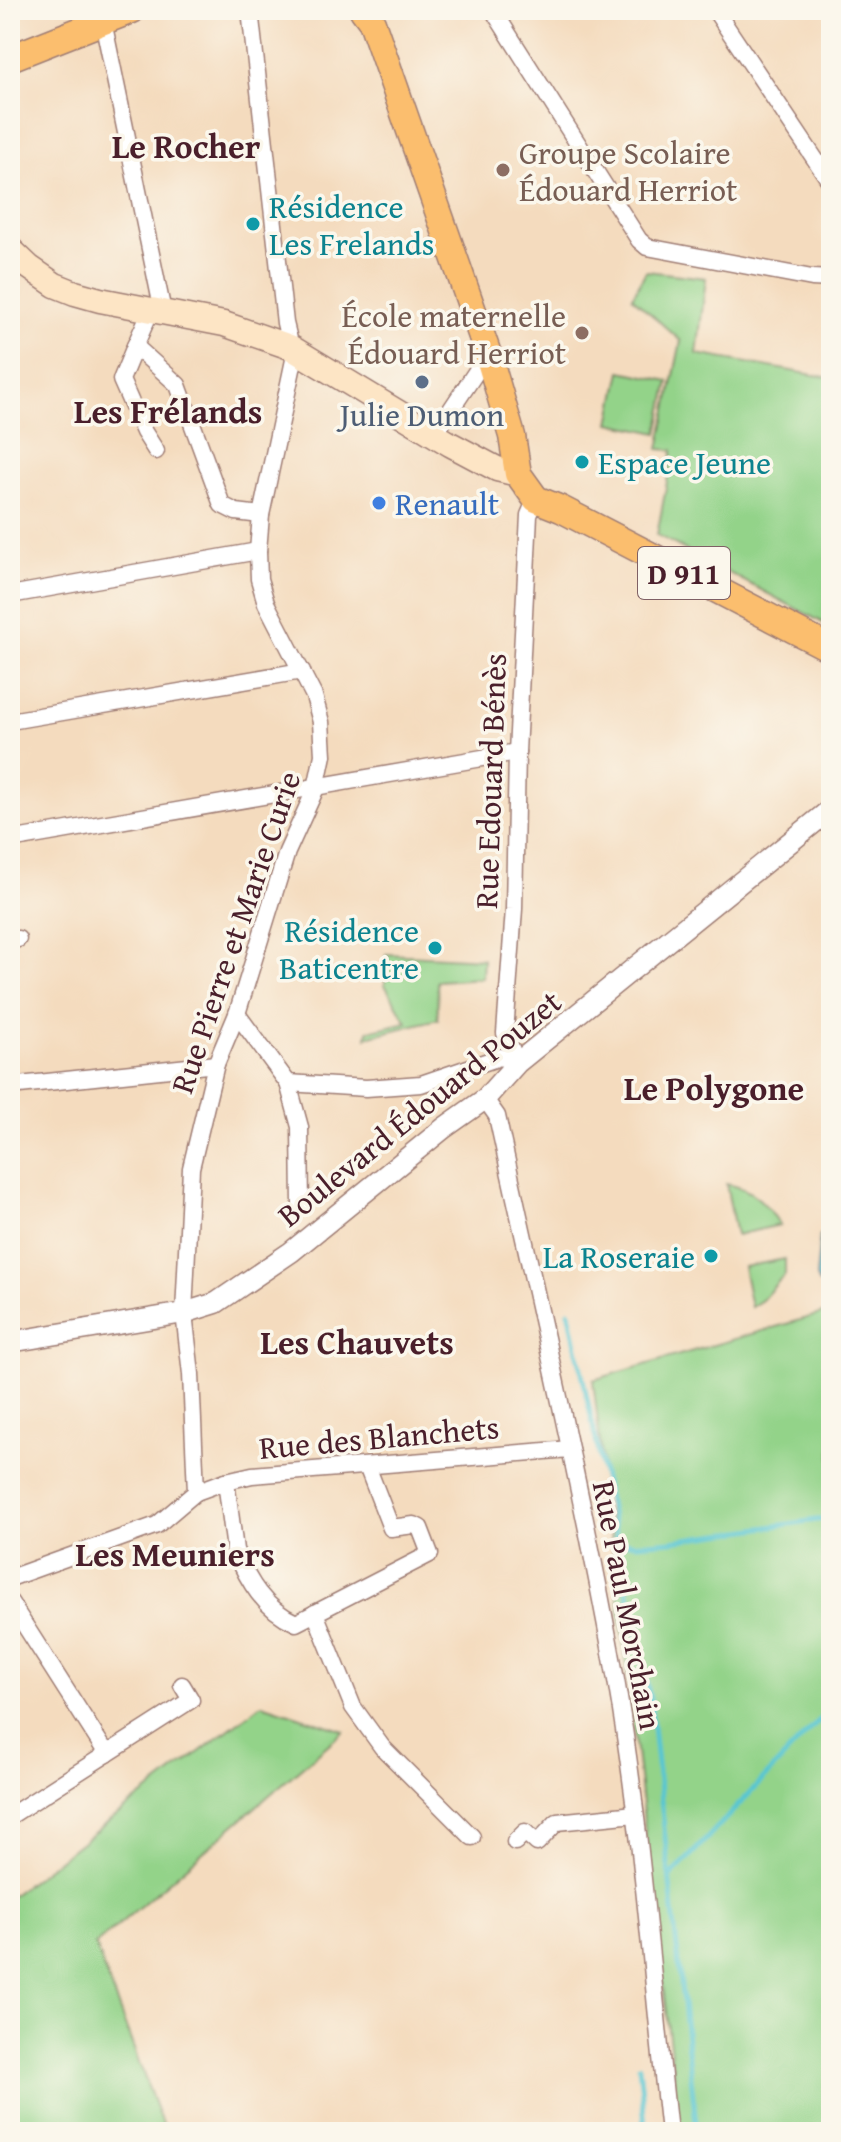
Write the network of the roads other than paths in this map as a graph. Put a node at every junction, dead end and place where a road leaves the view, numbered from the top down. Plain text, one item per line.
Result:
1 (132, 10) edge
2 (250, 10) edge
3 (363, 10) edge
4 (493, 10) edge
5 (715, 10) edge
6 (103, 21) junction
7 (10, 58) edge
8 (831, 183) edge
9 (10, 249) edge
10 (831, 279) edge
11 (157, 311) junction
12 (135, 346) junction
13 (290, 347) junction
14 (488, 354) junction
15 (434, 435) junction
16 (156, 451) dead end
17 (518, 474) junction
18 (536, 499) junction
19 (261, 515) junction
20 (258, 551) junction
21 (10, 595) edge
22 (831, 649) edge
23 (302, 671) junction
24 (10, 721) edge
25 (517, 752) junction
26 (316, 788) junction
27 (826, 811) edge
28 (10, 840) edge
29 (237, 1014) junction
30 (517, 1063) junction
31 (216, 1064) junction
32 (288, 1083) junction
33 (10, 1086) edge
34 (485, 1099) junction
35 (301, 1206) dead end
36 (184, 1313) junction
37 (10, 1342) edge
38 (570, 1449) junction
39 (367, 1466) junction
40 (226, 1481) junction
41 (196, 1492) junction
42 (10, 1578) edge
43 (10, 1602) edge
44 (315, 1613) junction
45 (182, 1685) dead end
46 (107, 1754) junction
47 (635, 1814) junction
48 (10, 1816) edge
49 (472, 1837) dead end
50 (515, 1842) dead end
51 (669, 2132) edge

1 - 6 main road
2 - 13 street, Rue Pierre et Marie Curie
3 - 14 main road
4 - 10 street
5 - 8 street
6 - 7 main road
6 - 11 street
9 - 11 main road
11 - 12 street
11 - 13 main road
12 - 16 street
12 - 19 street
13 - 15 main road
13 - 19 street, Rue Pierre et Marie Curie
14 - 15 street
14 - 17 main road
15 - 17 main road
17 - 18 main road
18 - 22 main road, D 911
18 - 25 street, Rue Edouard Bénès
19 - 20 street, Rue Pierre et Marie Curie
20 - 21 street
20 - 23 street, Rue Pierre et Marie Curie
23 - 24 street
23 - 26 street, Rue Pierre et Marie Curie
25 - 26 street
25 - 30 street, Rue Edouard Bénès
26 - 28 street
26 - 29 street, Rue Pierre et Marie Curie
27 - 30 street, Boulevard Édouard Pouzet
29 - 31 street, Rue Pierre et Marie Curie
29 - 32 street
30 - 32 street
30 - 34 street, Boulevard Édouard Pouzet
31 - 33 street
31 - 36 street, Rue Pierre et Marie Curie
32 - 35 street
34 - 36 street, Boulevard Édouard Pouzet
34 - 38 street, Rue Paul Morchain
36 - 37 street, Boulevard Édouard Pouzet
36 - 41 street, Rue Pierre et Marie Curie
38 - 39 street, Rue des Blanchets
38 - 47 street, Rue Paul Morchain
39 - 40 street, Rue des Blanchets
39 - 44 street
40 - 41 street, Rue des Blanchets
40 - 44 street
41 - 42 street
43 - 46 street
44 - 49 street
45 - 46 street
46 - 48 street
47 - 50 street
47 - 51 street, Rue Paul Morchain

